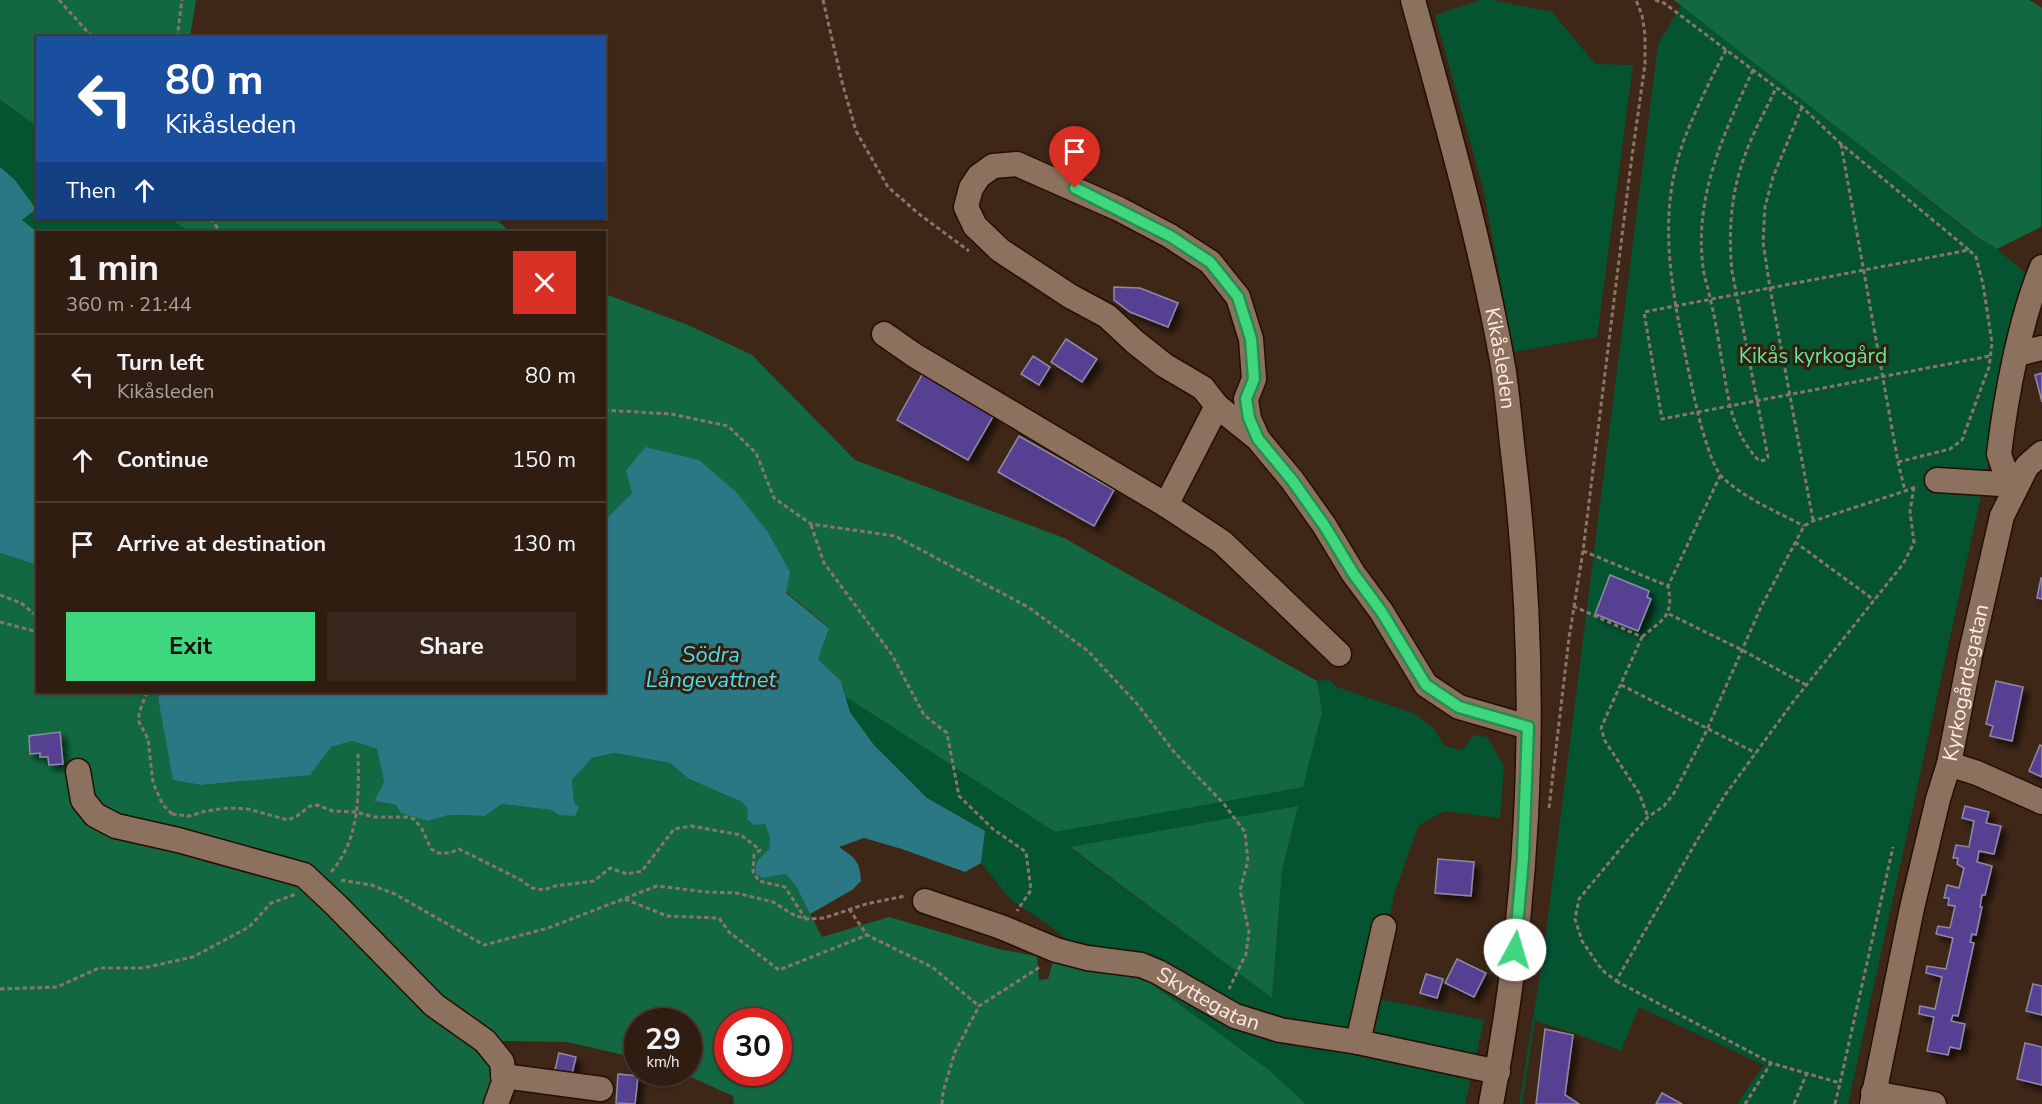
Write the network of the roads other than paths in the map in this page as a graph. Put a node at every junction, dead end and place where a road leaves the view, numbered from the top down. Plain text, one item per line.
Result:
1 (1413, 0) edge
2 (2042, 267) edge
3 (884, 334) dead end
4 (2042, 348) edge
5 (2017, 354) junction
6 (1217, 406) junction
7 (1258, 439) junction
8 (2042, 453) edge
9 (1937, 480) road end
10 (2017, 485) junction
11 (1166, 505) junction
12 (1339, 654) dead end
13 (1528, 727) junction
14 (1949, 764) junction
15 (78, 771) dead end
16 (2042, 802) edge
17 (925, 901) road end
18 (1384, 927) dead end
19 (1358, 1042) junction
20 (1497, 1072) junction
21 (503, 1076) junction
22 (601, 1089) dead end
23 (1872, 1099) edge
24 (496, 1104) edge
25 (1491, 1104) edge
26 (1934, 1104) edge

1 - 13 street, Kikåsleden
2 - 5 street
3 - 11 street
4 - 5 street
5 - 10 street
6 - 7 street
6 - 7 street
6 - 11 street
7 - 13 street
8 - 10 street, Kyrkogårdsgatan
9 - 10 street
10 - 14 street, Kyrkogårdsgatan
11 - 12 street
13 - 20 street, Kikåsleden
14 - 16 street
14 - 23 street, Kyrkogårdsgatan
15 - 21 street
17 - 19 street, Skyttegatan
18 - 19 street
19 - 20 street, Skyttegatan
20 - 25 street, Kikåsleden
21 - 22 street
21 - 24 street
23 - 26 street

